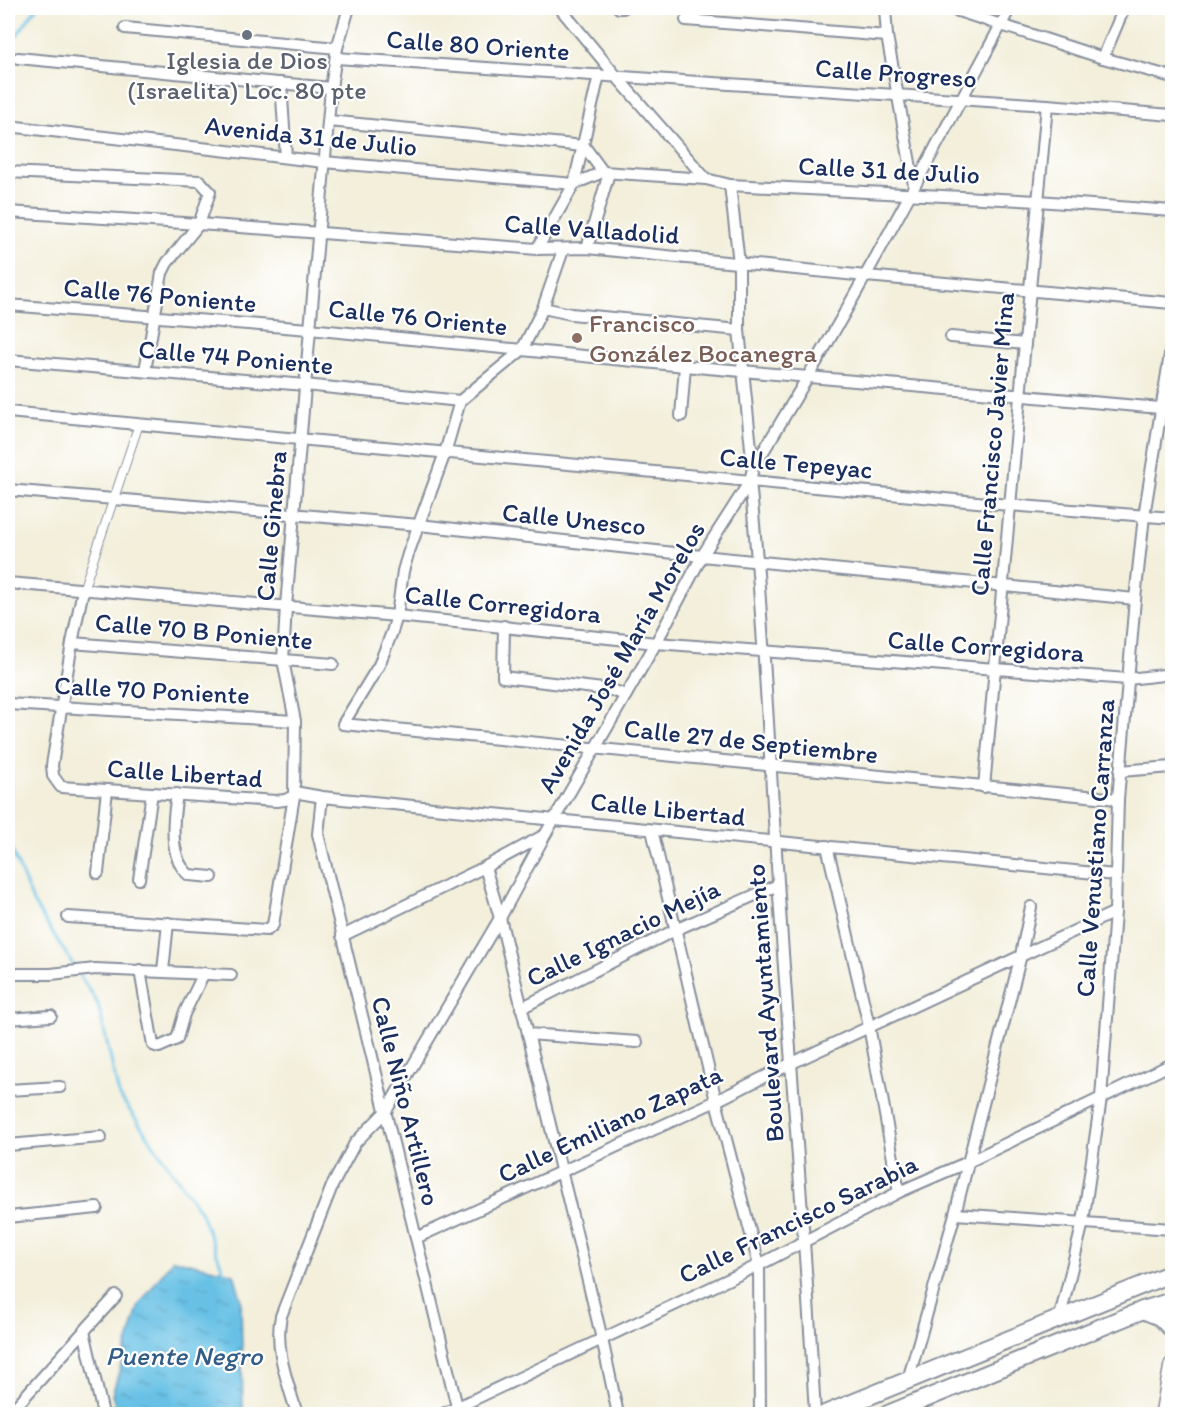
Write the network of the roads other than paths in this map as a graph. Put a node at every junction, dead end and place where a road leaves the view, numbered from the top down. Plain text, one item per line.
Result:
1 (349, 8) edge
2 (560, 8) edge
3 (885, 8) edge
4 (949, 8) edge
5 (1010, 8) edge
6 (1124, 8) edge
7 (686, 20) dead end
8 (1001, 23) junction
9 (124, 28) dead end
10 (887, 36) junction
11 (336, 53) junction
12 (18, 58) dead end
13 (1104, 58) junction
14 (599, 75) junction
15 (616, 76) junction
16 (1173, 77) edge
17 (281, 83) junction
18 (332, 88) junction
19 (898, 95) junction
20 (959, 100) junction
21 (1047, 105) junction
22 (1173, 115) edge
23 (329, 121) junction
24 (8, 126) edge
25 (584, 146) junction
26 (286, 157) junction
27 (324, 162) junction
28 (8, 172) edge
29 (606, 172) junction
30 (706, 179) junction
31 (574, 184) junction
32 (730, 185) junction
33 (913, 190) junction
34 (1038, 201) junction
35 (1173, 211) edge
36 (8, 212) edge
37 (199, 224) junction
38 (319, 232) junction
39 (587, 248) junction
40 (537, 249) junction
41 (563, 250) junction
42 (739, 263) junction
43 (866, 276) junction
44 (1029, 290) junction
45 (1173, 303) edge
46 (8, 305) edge
47 (543, 308) junction
48 (153, 317) junction
49 (309, 329) junction
50 (739, 330) junction
51 (951, 337) dead end
52 (1173, 342) edge
53 (1025, 344) junction
54 (522, 350) junction
55 (8, 360) edge
56 (685, 366) junction
57 (145, 371) junction
58 (743, 371) junction
59 (809, 378) junction
60 (304, 385) junction
61 (1021, 396) junction
62 (460, 401) junction
63 (1160, 408) junction
64 (8, 412) edge
65 (681, 416) dead end
66 (139, 424) junction
67 (301, 441) junction
68 (445, 453) junction
69 (753, 468) junction
70 (750, 481) junction
71 (8, 490) edge
72 (113, 499) junction
73 (1010, 505) junction
74 (295, 515) junction
75 (1144, 516) junction
76 (1173, 518) edge
77 (419, 525) junction
78 (702, 556) junction
79 (759, 561) junction
80 (8, 583) edge
81 (1002, 584) junction
82 (83, 590) junction
83 (1135, 599) junction
84 (286, 606) junction
85 (397, 616) junction
86 (504, 626) junction
87 (72, 642) junction
88 (656, 643) junction
89 (764, 652) junction
90 (283, 660) junction
91 (333, 664) dead end
92 (994, 669) junction
93 (1173, 674) edge
94 (1128, 679) junction
95 (626, 695) junction
96 (8, 704) edge
97 (62, 708) junction
98 (295, 721) junction
99 (596, 747) junction
100 (771, 767) junction
101 (1173, 767) edge
102 (1120, 771) junction
103 (984, 787) junction
104 (107, 790) junction
105 (152, 793) junction
106 (177, 794) junction
107 (294, 796) junction
108 (322, 797) junction
109 (1118, 799) junction
110 (553, 820) junction
111 (652, 830) junction
112 (545, 835) junction
113 (775, 843) junction
114 (826, 846) junction
115 (485, 867) junction
116 (98, 873) dead end
117 (1115, 874) junction
118 (212, 877) dead end
119 (139, 879) dead end
120 (778, 885) junction
121 (1031, 907) dead end
122 (1115, 912) junction
123 (68, 917) dead end
124 (500, 918) junction
125 (168, 924) junction
126 (675, 930) junction
127 (342, 936) junction
128 (1021, 955) junction
129 (140, 970) junction
130 (162, 971) junction
131 (204, 973) junction
132 (8, 974) edge
133 (231, 975) dead end
134 (521, 1008) junction
135 (51, 1016) dead end
136 (8, 1019) edge
137 (869, 1026) junction
138 (528, 1034) junction
139 (637, 1042) dead end
140 (792, 1063) junction
141 (1173, 1064) edge
142 (60, 1087) dead end
143 (8, 1090) edge
144 (1101, 1098) junction
145 (716, 1101) junction
146 (386, 1111) junction
147 (101, 1137) dead end
148 (8, 1145) edge
149 (968, 1162) junction
150 (561, 1171) junction
151 (900, 1192) junction
152 (97, 1208) dead end
153 (955, 1214) junction
154 (8, 1217) edge
155 (1083, 1222) junction
156 (1173, 1229) edge
157 (416, 1238) junction
158 (805, 1240) junction
159 (759, 1265) junction
160 (1173, 1273) edge
161 (116, 1296) dead end
162 (1173, 1301) edge
163 (1143, 1310) junction
164 (1059, 1320) junction
165 (1173, 1329) edge
166 (84, 1331) junction
167 (602, 1339) junction
168 (1172, 1366) edge
169 (908, 1380) junction
170 (458, 1411) edge
171 (9, 1414) edge
172 (103, 1414) edge
173 (297, 1414) edge
174 (442, 1414) edge
175 (618, 1414) edge
176 (760, 1414) edge
177 (815, 1414) edge
178 (825, 1414) edge
179 (888, 1414) edge
180 (1163, 1414) edge

1 - 11 street, Calle Ginebra
2 - 15 street
3 - 10 street
4 - 8 street
5 - 8 street, Avenida José María Morelos
6 - 13 street
7 - 10 street
8 - 13 street
8 - 20 street, Avenida José María Morelos
9 - 11 street, Calle 80 Oriente
10 - 19 street
11 - 14 street, Calle 80 Oriente
11 - 18 street, Calle Ginebra
12 - 17 street
13 - 16 street
14 - 15 street, Calle 80 Oriente
14 - 25 street
15 - 19 street, Calle Progreso
15 - 30 street
17 - 18 street
17 - 26 street
18 - 23 street, Calle Ginebra
19 - 20 street, Calle Progreso
19 - 33 street
20 - 21 street, Calle Progreso
20 - 33 street, Avenida José María Morelos
21 - 22 street, Calle Progreso
21 - 34 street, Calle Francisco Javier Mina
23 - 25 street
23 - 27 street, Calle Ginebra
24 - 26 street, Avenida 31 de Julio
25 - 29 street
25 - 31 street
26 - 27 street, Avenida 31 de Julio
27 - 31 street, Avenida 31 de Julio
27 - 38 street, Calle Ginebra
28 - 37 street
29 - 30 street, Calle 31 de Julio
29 - 31 street, Calle 31 de Julio
29 - 39 street
30 - 32 street, Calle 31 de Julio
31 - 40 street
32 - 33 street, Calle 31 de Julio
32 - 42 street
33 - 34 street, Calle 31 de Julio
33 - 43 street, Avenida José María Morelos
34 - 35 street, Calle 31 de Julio
34 - 44 street, Calle Francisco Javier Mina
36 - 37 street, Calle Valladolid
37 - 38 street, Calle Valladolid
37 - 48 street
38 - 40 street, Calle Valladolid
38 - 49 street, Calle Ginebra
39 - 41 street, Calle Valladolid
39 - 42 street, Calle Valladolid
40 - 41 street, Calle Valladolid
41 - 47 street
42 - 43 street, Calle Valladolid
42 - 50 street
43 - 44 street, Calle Valladolid
43 - 59 street, Avenida José María Morelos
44 - 45 street, Calle Valladolid
44 - 53 street, Calle Francisco Javier Mina
46 - 48 street, Calle 76 Poniente
47 - 50 street
47 - 54 street
48 - 49 street, Calle 76 Poniente
48 - 57 street
49 - 54 street, Calle 76 Oriente
49 - 60 street, Calle Ginebra
50 - 58 street
51 - 53 street
52 - 63 street, Calle Venustiano Carranza
53 - 61 street, Calle Francisco Javier Mina
54 - 56 street, Calle 76 Oriente
54 - 62 street
55 - 57 street, Calle 74 Poniente
56 - 58 street, Calle 76 Oriente
56 - 65 street
57 - 60 street, Calle 74 Poniente
58 - 59 street, Calle 76 Oriente
58 - 69 street
59 - 61 street, Calle 76 Oriente
59 - 69 street, Avenida José María Morelos
60 - 62 street, Calle 74 Poniente
60 - 67 street, Calle Ginebra
61 - 63 street, Calle 76 Oriente
61 - 73 street, Calle Francisco Javier Mina
62 - 68 street
63 - 75 street, Calle Venustiano Carranza
64 - 66 street
66 - 67 street
66 - 72 street
67 - 68 street, Calle Tepeyac
67 - 74 street, Calle Ginebra
68 - 70 street, Calle Tepeyac
68 - 77 street
69 - 70 street, Avenida José María Morelos
70 - 73 street, Calle Tepeyac
70 - 78 street, Avenida José María Morelos
70 - 79 street, Boulevard Ayuntamiento
71 - 72 street, Calle Unesco
72 - 74 street, Calle Unesco
72 - 82 street
73 - 75 street, Calle Tepeyac
73 - 81 street, Calle Francisco Javier Mina
74 - 77 street, Calle Unesco
74 - 84 street, Calle Ginebra
75 - 76 street, Calle Tepeyac
75 - 83 street, Calle Venustiano Carranza
77 - 78 street, Calle Unesco
77 - 85 street
78 - 79 street, Calle Unesco
78 - 88 street, Avenida José María Morelos
79 - 81 street, Calle Unesco
79 - 89 street, Boulevard Ayuntamiento
80 - 82 street, Calle Corregidora
81 - 83 street, Calle Unesco
81 - 92 street, Calle Francisco Javier Mina
82 - 84 street, Calle Corregidora
82 - 87 street
83 - 94 street, Calle Venustiano Carranza
84 - 85 street, Calle Corregidora
84 - 90 street, Calle Ginebra
85 - 86 street, Calle Corregidora
85 - 99 street, Calle 27 de Septiembre
86 - 88 street, Calle Corregidora
86 - 95 street
87 - 90 street, Calle 70 B Poniente
87 - 97 street
88 - 89 street, Calle Corregidora
88 - 95 street, Avenida José María Morelos
89 - 92 street, Calle Corregidora
89 - 100 street, Boulevard Ayuntamiento
90 - 91 street, Calle 70 B Poniente
90 - 98 street, Calle Ginebra
92 - 94 street, Calle Corregidora
92 - 103 street, Calle Francisco Javier Mina
93 - 94 street, Calle Corregidora
94 - 102 street, Calle Venustiano Carranza
95 - 99 street, Avenida José María Morelos
96 - 97 street, Calle 70 Poniente
97 - 98 street, Calle 70 Poniente
97 - 104 street, Calle Libertad
98 - 107 street, Calle Ginebra
99 - 100 street, Calle 27 de Septiembre
99 - 110 street, Avenida José María Morelos
100 - 103 street, Calle 27 de Septiembre
100 - 113 street, Boulevard Ayuntamiento
101 - 102 street
102 - 109 street, Calle Venustiano Carranza
103 - 109 street, Calle 27 de Septiembre
104 - 105 street, Calle Libertad
104 - 116 street
105 - 106 street, Calle Libertad
105 - 119 street
106 - 107 street, Calle Libertad
106 - 118 street
107 - 108 street, Calle Libertad
107 - 125 street, Calle Ginebra
108 - 110 street, Calle Libertad
108 - 127 street, Calle Niño Artillero
109 - 117 street, Calle Venustiano Carranza
110 - 111 street, Calle Libertad
110 - 112 street, Avenida José María Morelos
111 - 113 street, Calle Libertad
111 - 126 street
112 - 115 street
112 - 124 street, Avenida José María Morelos
113 - 114 street, Calle Libertad
113 - 120 street, Boulevard Ayuntamiento
114 - 117 street, Calle Libertad
114 - 137 street
115 - 124 street
115 - 127 street
117 - 122 street, Calle Venustiano Carranza
120 - 126 street, Calle Ignacio Mejía
120 - 140 street, Boulevard Ayuntamiento
121 - 128 street
122 - 128 street, Calle Emiliano Zapata
122 - 144 street, Calle Venustiano Carranza
123 - 125 street
124 - 134 street
124 - 146 street, Avenida José María Morelos
125 - 130 street
126 - 134 street, Calle Ignacio Mejía
126 - 145 street
127 - 146 street, Calle Niño Artillero
128 - 137 street, Calle Emiliano Zapata
128 - 149 street
129 - 130 street
129 - 131 street
129 - 132 street
130 - 131 street
131 - 133 street
134 - 138 street
135 - 136 street
137 - 140 street, Calle Emiliano Zapata
137 - 151 street
138 - 139 street
138 - 150 street
140 - 145 street, Calle Emiliano Zapata
140 - 158 street, Boulevard Ayuntamiento
141 - 144 street, Calle Francisco Sarabia
142 - 143 street
144 - 149 street, Calle Francisco Sarabia
144 - 155 street, Calle Venustiano Carranza
145 - 150 street, Calle Emiliano Zapata
145 - 159 street
146 - 157 street, Calle Niño Artillero
146 - 173 street, Avenida José María Morelos
147 - 148 street
149 - 151 street, Calle Francisco Sarabia
149 - 153 street
150 - 157 street, Calle Emiliano Zapata
150 - 167 street
151 - 158 street, Calle Francisco Sarabia
152 - 154 street
153 - 155 street
153 - 169 street
155 - 156 street
155 - 164 street, Calle Venustiano Carranza
157 - 170 street, Calle Niño Artillero
158 - 159 street, Calle Francisco Sarabia
158 - 177 street, Boulevard Ayuntamiento
159 - 167 street, Calle Francisco Sarabia
159 - 176 street
160 - 164 main road
161 - 166 street
162 - 163 main road
163 - 165 main road
163 - 179 main road
164 - 169 main road
166 - 171 street
166 - 172 street
167 - 170 street, Calle Francisco Sarabia
167 - 175 street
168 - 180 main road
169 - 178 main road
170 - 174 street, Calle Francisco Sarabia

